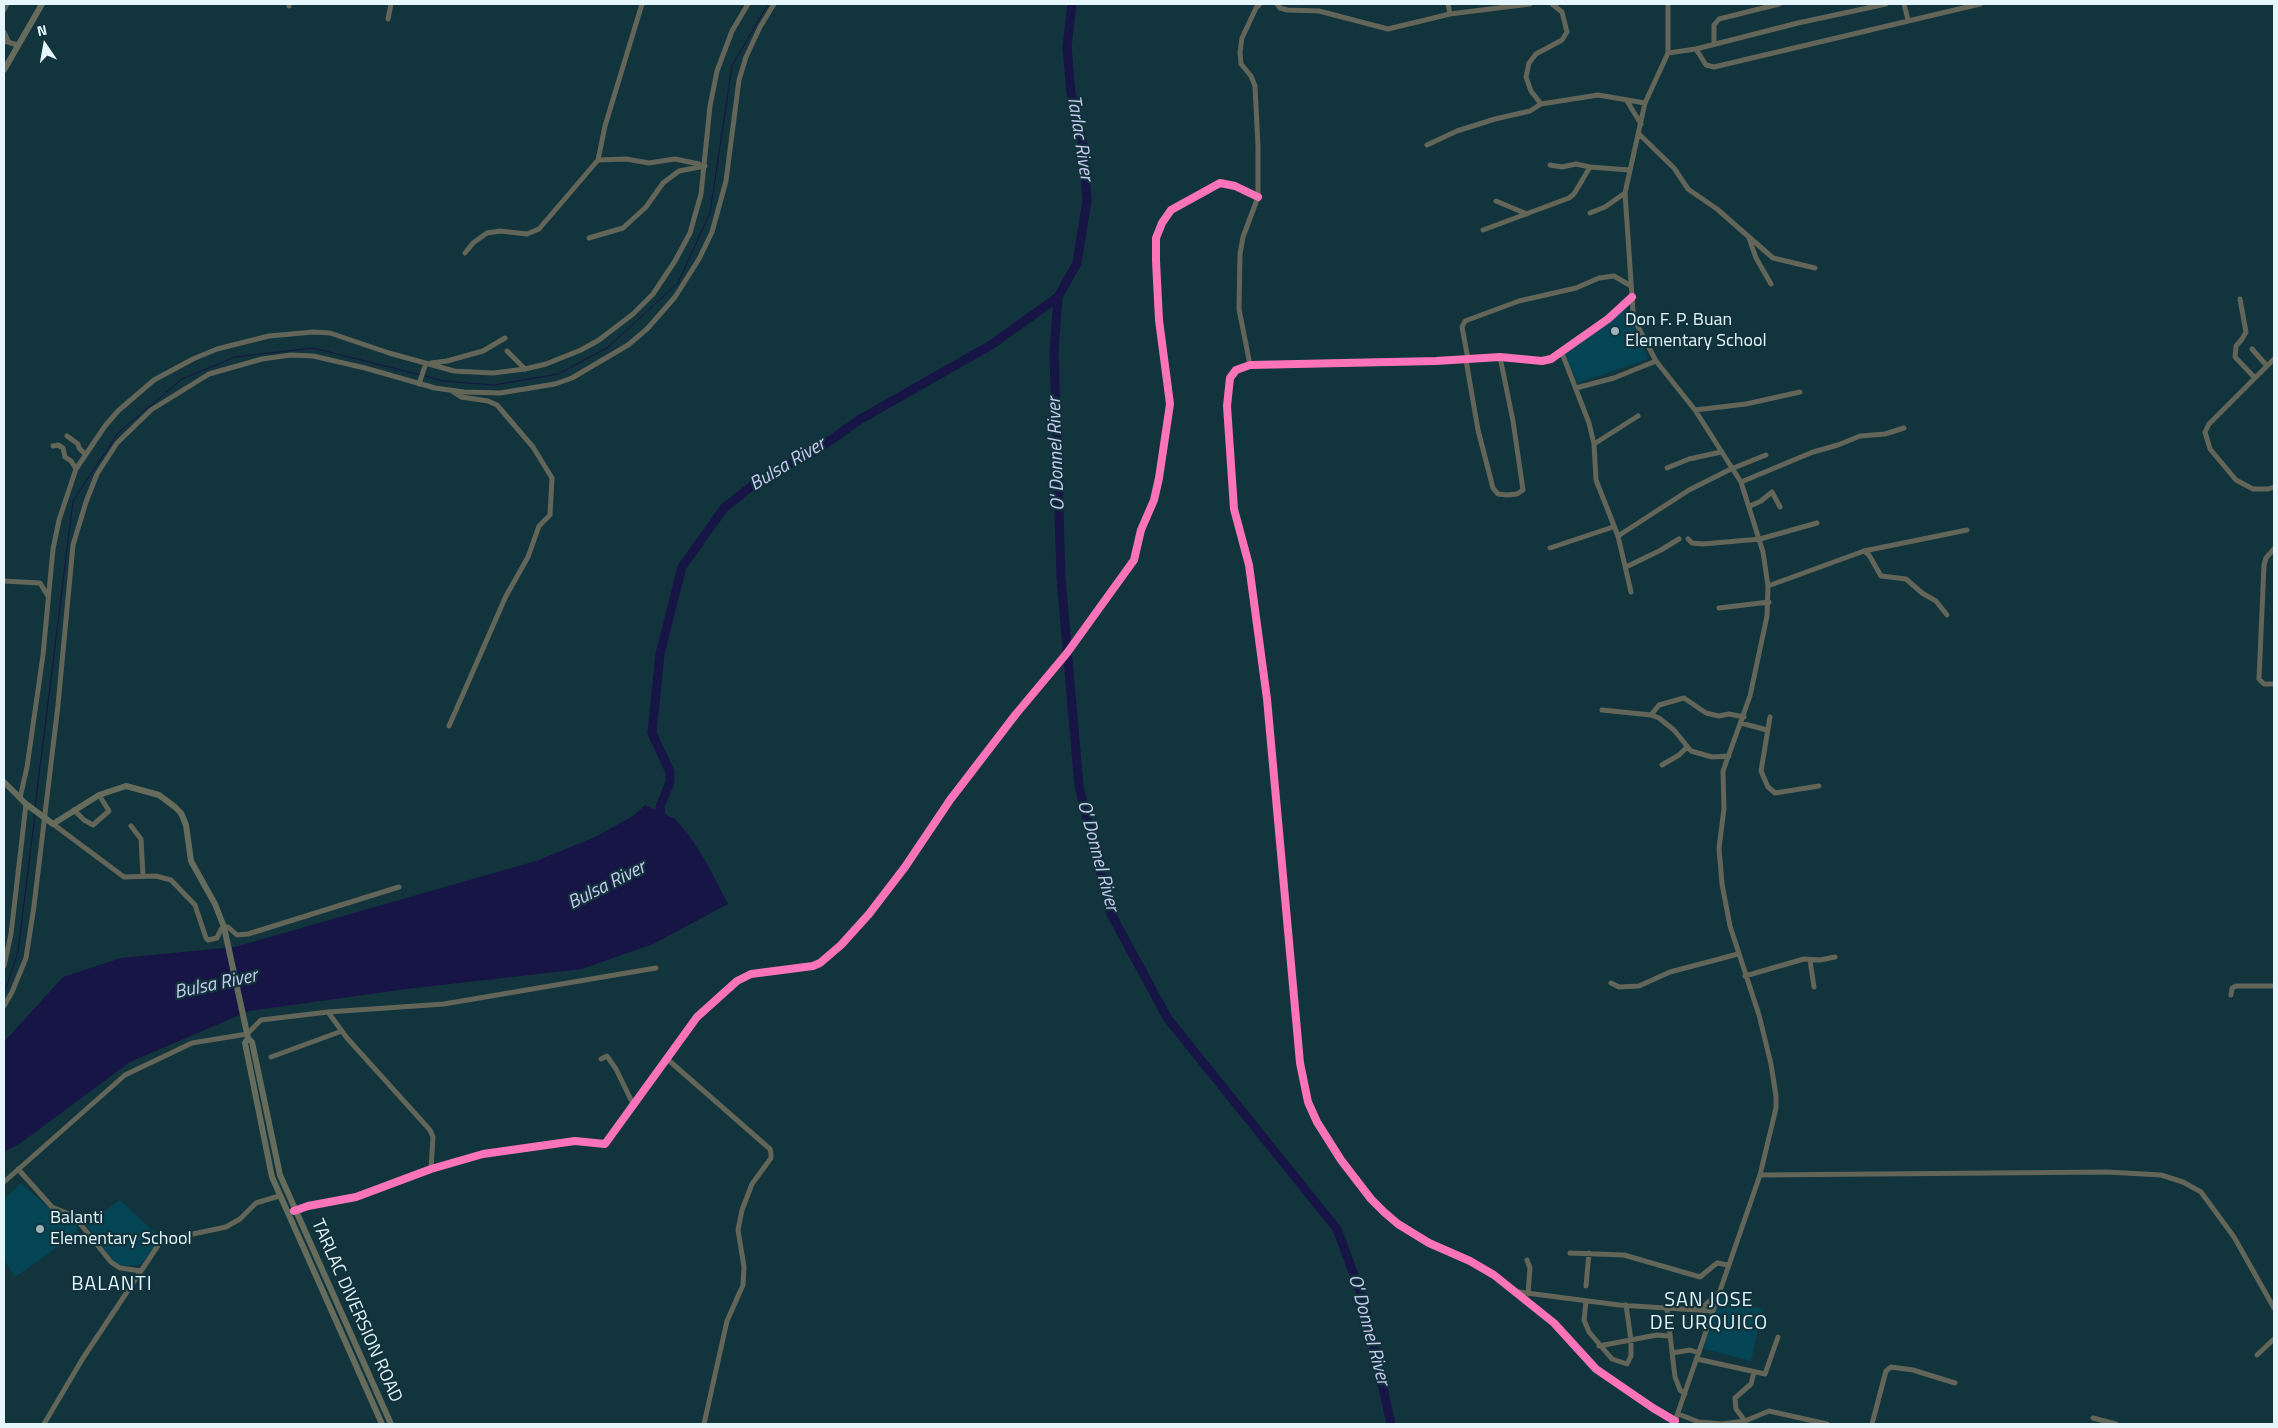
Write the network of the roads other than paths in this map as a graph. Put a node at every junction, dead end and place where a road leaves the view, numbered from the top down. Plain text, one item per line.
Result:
1 (7, 4) edge
2 (42, 4) edge
3 (391, 4) edge
4 (642, 4) edge
5 (748, 4) edge
6 (774, 4) edge
7 (1260, 4) edge
8 (1277, 4) edge
9 (1448, 4) edge
10 (1528, 4) edge
11 (1552, 4) edge
12 (1668, 4) edge
13 (1779, 4) edge
14 (1886, 4) edge
15 (1904, 4) edge
16 (1980, 4) edge
17 (4, 10) edge
18 (1450, 14) junction
19 (388, 19) dead end
20 (1908, 20) junction
21 (4, 32) edge
22 (6, 41) edge
23 (1714, 43) junction
24 (18, 45) junction
25 (1696, 49) junction
26 (1668, 53) junction
27 (4, 70) edge
28 (1627, 100) junction
29 (1644, 103) junction
30 (1541, 104) junction
31 (1641, 124) junction
32 (1640, 134) junction
33 (1427, 145) dead end
34 (598, 160) junction
35 (1550, 165) dead end
36 (705, 166) junction
37 (1590, 166) junction
38 (1629, 170) junction
39 (1626, 193) junction
40 (1258, 197) junction
41 (1496, 201) dead end
42 (1590, 213) dead end
43 (1527, 214) junction
44 (1483, 230) dead end
45 (589, 238) dead end
46 (1749, 238) junction
47 (465, 253) dead end
48 (1815, 268) dead end
49 (1771, 284) dead end
50 (1631, 286) junction
51 (1632, 297) junction
52 (2240, 299) dead end
53 (505, 338) dead end
54 (2252, 349) dead end
55 (507, 351) dead end
56 (1562, 353) junction
57 (1500, 357) junction
58 (1467, 359) junction
59 (2274, 360) edge
60 (1656, 361) junction
61 (426, 365) junction
62 (1250, 365) junction
63 (2267, 366) junction
64 (525, 370) junction
65 (2254, 378) junction
66 (419, 382) junction
67 (1576, 388) junction
68 (452, 391) junction
69 (1800, 392) dead end
70 (1695, 410) junction
71 (1638, 416) dead end
72 (1904, 428) dead end
73 (67, 436) dead end
74 (1594, 444) junction
75 (53, 446) dead end
76 (1721, 452) junction
77 (85, 454) junction
78 (1766, 455) dead end
79 (1667, 468) dead end
80 (76, 469) junction
81 (1731, 469) junction
82 (1741, 482) junction
83 (2274, 487) edge
84 (1750, 506) junction
85 (1780, 507) dead end
86 (1817, 523) dead end
87 (1614, 526) junction
88 (1967, 530) dead end
89 (1618, 536) junction
90 (1679, 539) dead end
91 (1688, 539) dead end
92 (1760, 539) junction
93 (1550, 548) dead end
94 (2274, 548) edge
95 (1864, 551) junction
96 (1626, 567) junction
97 (4, 581) edge
98 (1768, 586) junction
99 (1632, 592) dead end
100 (48, 597) junction
101 (1769, 602) junction
102 (1719, 608) dead end
103 (1947, 615) dead end
104 (2274, 684) edge
105 (1602, 710) dead end
106 (1651, 715) junction
107 (1744, 717) junction
108 (1770, 717) dead end
109 (1741, 723) junction
110 (449, 726) dead end
111 (1767, 730) junction
112 (1686, 748) junction
113 (1729, 756) junction
114 (1662, 765) dead end
115 (4, 782) edge
116 (1819, 786) dead end
117 (99, 795) junction
118 (20, 798) junction
119 (28, 806) junction
120 (74, 810) junction
121 (41, 816) junction
122 (54, 824) junction
123 (131, 826) dead end
124 (143, 876) junction
125 (399, 887) dead end
126 (225, 931) junction
127 (1738, 954) junction
128 (1835, 957) dead end
129 (1810, 960) junction
130 (4, 966) edge
131 (656, 968) dead end
132 (1745, 976) junction
133 (1611, 983) dead end
134 (2274, 986) edge
135 (1814, 987) dead end
136 (2231, 995) dead end
137 (4, 1006) edge
138 (328, 1012) junction
139 (342, 1031) junction
140 (247, 1034) junction
141 (271, 1057) dead end
142 (666, 1058) junction
143 (601, 1059) dead end
144 (633, 1104) junction
145 (18, 1169) junction
146 (431, 1169) junction
147 (1760, 1175) junction
148 (4, 1182) edge
149 (286, 1193) junction
150 (279, 1196) junction
151 (294, 1211) junction
152 (287, 1214) junction
153 (1570, 1253) dead end
154 (1589, 1253) junction
155 (1527, 1260) dead end
156 (1728, 1265) junction
157 (141, 1271) junction
158 (1586, 1286) dead end
159 (1518, 1292) junction
160 (1719, 1292) junction
161 (1528, 1294) junction
162 (1586, 1302) junction
163 (1626, 1305) junction
164 (2274, 1308) edge
165 (1667, 1309) junction
166 (1692, 1310) junction
167 (1712, 1311) junction
168 (1670, 1336) junction
169 (1778, 1337) dead end
170 (2274, 1339) edge
171 (1631, 1340) junction
172 (1599, 1346) junction
173 (1672, 1353) junction
174 (2257, 1355) dead end
175 (1698, 1356) junction
176 (1754, 1372) junction
177 (1956, 1383) dead end
178 (1685, 1394) junction
179 (1678, 1414) junction
180 (2093, 1418) dead end
181 (1745, 1420) junction
182 (1674, 1422) edge
183 (44, 1424) edge
184 (382, 1424) edge
185 (391, 1424) edge
186 (704, 1424) edge
187 (1827, 1424) edge
188 (1872, 1424) edge
189 (2116, 1424) edge

1 - 17 street
2 - 24 main road
3 - 19 street
4 - 34 street
5 - 36 street
6 - 68 street
7 - 40 street
8 - 18 street
9 - 18 street
10 - 18 street
11 - 30 street
12 - 26 street
13 - 23 street
14 - 23 street
15 - 20 street
16 - 20 street
20 - 25 street
21 - 22 street
22 - 24 street
23 - 25 street
24 - 27 main road
25 - 26 street
26 - 29 street
28 - 29 street
28 - 30 street
28 - 31 street
29 - 31 street
30 - 33 street
31 - 32 street
32 - 38 street
32 - 46 street
34 - 36 street
34 - 47 street
35 - 37 street
36 - 45 street
36 - 64 street
37 - 38 street
37 - 43 street
38 - 39 street
39 - 42 street
39 - 50 street
40 - 62 street
40 - 142 street
41 - 43 street
43 - 44 street
46 - 48 street
46 - 49 street
50 - 51 street
50 - 58 street
51 - 56 street
51 - 60 street
52 - 65 street
53 - 61 street
54 - 63 street
55 - 64 street
56 - 57 street
56 - 67 street
57 - 58 street
57 - 58 street
58 - 62 street
59 - 63 street
60 - 67 street
60 - 70 street
61 - 64 street
61 - 66 street
61 - 77 street
62 - 159 street
63 - 65 street
65 - 83 street
66 - 68 street
66 - 121 street
67 - 74 street
68 - 110 street
69 - 70 street
70 - 76 street
71 - 74 street
72 - 82 street
73 - 77 street
74 - 87 street
75 - 80 street
76 - 79 street
76 - 81 street
77 - 80 street
78 - 81 street
80 - 100 street
81 - 82 street
81 - 89 street
82 - 84 street
84 - 85 street
84 - 92 street
86 - 92 street
87 - 89 street
87 - 93 street
88 - 95 street
89 - 96 street
90 - 96 street
91 - 92 street
92 - 98 street
94 - 104 street
95 - 98 street
95 - 103 street
96 - 99 street
97 - 100 street
98 - 101 street
100 - 118 street
101 - 102 street
101 - 107 street
105 - 106 street
106 - 107 street
106 - 112 street
107 - 109 street
108 - 111 street
109 - 111 street
109 - 113 street
111 - 116 street
112 - 113 street
112 - 114 street
113 - 127 street
115 - 118 main road
117 - 120 main road, TARLAC DIVERSION ROAD
117 - 120 street
117 - 126 main road, TARLAC DIVERSION ROAD
118 - 119 main road
119 - 121 main road
119 - 130 street
120 - 122 main road, TARLAC DIVERSION ROAD
121 - 122 main road
121 - 137 street
122 - 124 street
123 - 124 street
124 - 126 street
125 - 126 street
126 - 140 main road, TARLAC DIVERSION ROAD
127 - 132 street
127 - 133 street
128 - 129 street
129 - 132 street
129 - 135 street
131 - 138 street
132 - 147 street
134 - 136 street
138 - 139 street
138 - 140 street
139 - 141 street
139 - 146 street
140 - 145 street
140 - 149 main road, TARLAC DIVERSION ROAD
140 - 150 main road, TARLAC DIVERSION ROAD
142 - 144 street
142 - 186 street
143 - 144 street
144 - 146 street
145 - 148 street
145 - 157 street
146 - 151 street
147 - 156 street
147 - 164 street
149 - 150 main road
149 - 151 main road, TARLAC DIVERSION ROAD
150 - 152 main road, TARLAC DIVERSION ROAD
150 - 157 street
151 - 152 main road
151 - 185 main road, TARLAC DIVERSION ROAD
152 - 184 main road, TARLAC DIVERSION ROAD
153 - 154 street
154 - 156 street
154 - 158 street
155 - 161 street
156 - 160 street
157 - 183 street
159 - 161 street
159 - 182 street
160 - 166 street
160 - 167 street
161 - 162 street
162 - 163 street
162 - 172 street
163 - 165 street
163 - 171 street
165 - 166 street
165 - 168 street
166 - 167 street
167 - 175 street
168 - 171 street
168 - 173 street
169 - 176 street
170 - 174 street
171 - 172 street
171 - 172 street
173 - 175 street
173 - 178 street
175 - 176 street
175 - 178 street
176 - 181 street
177 - 188 street
178 - 179 street
179 - 181 street
179 - 182 street
180 - 189 street
181 - 187 street

